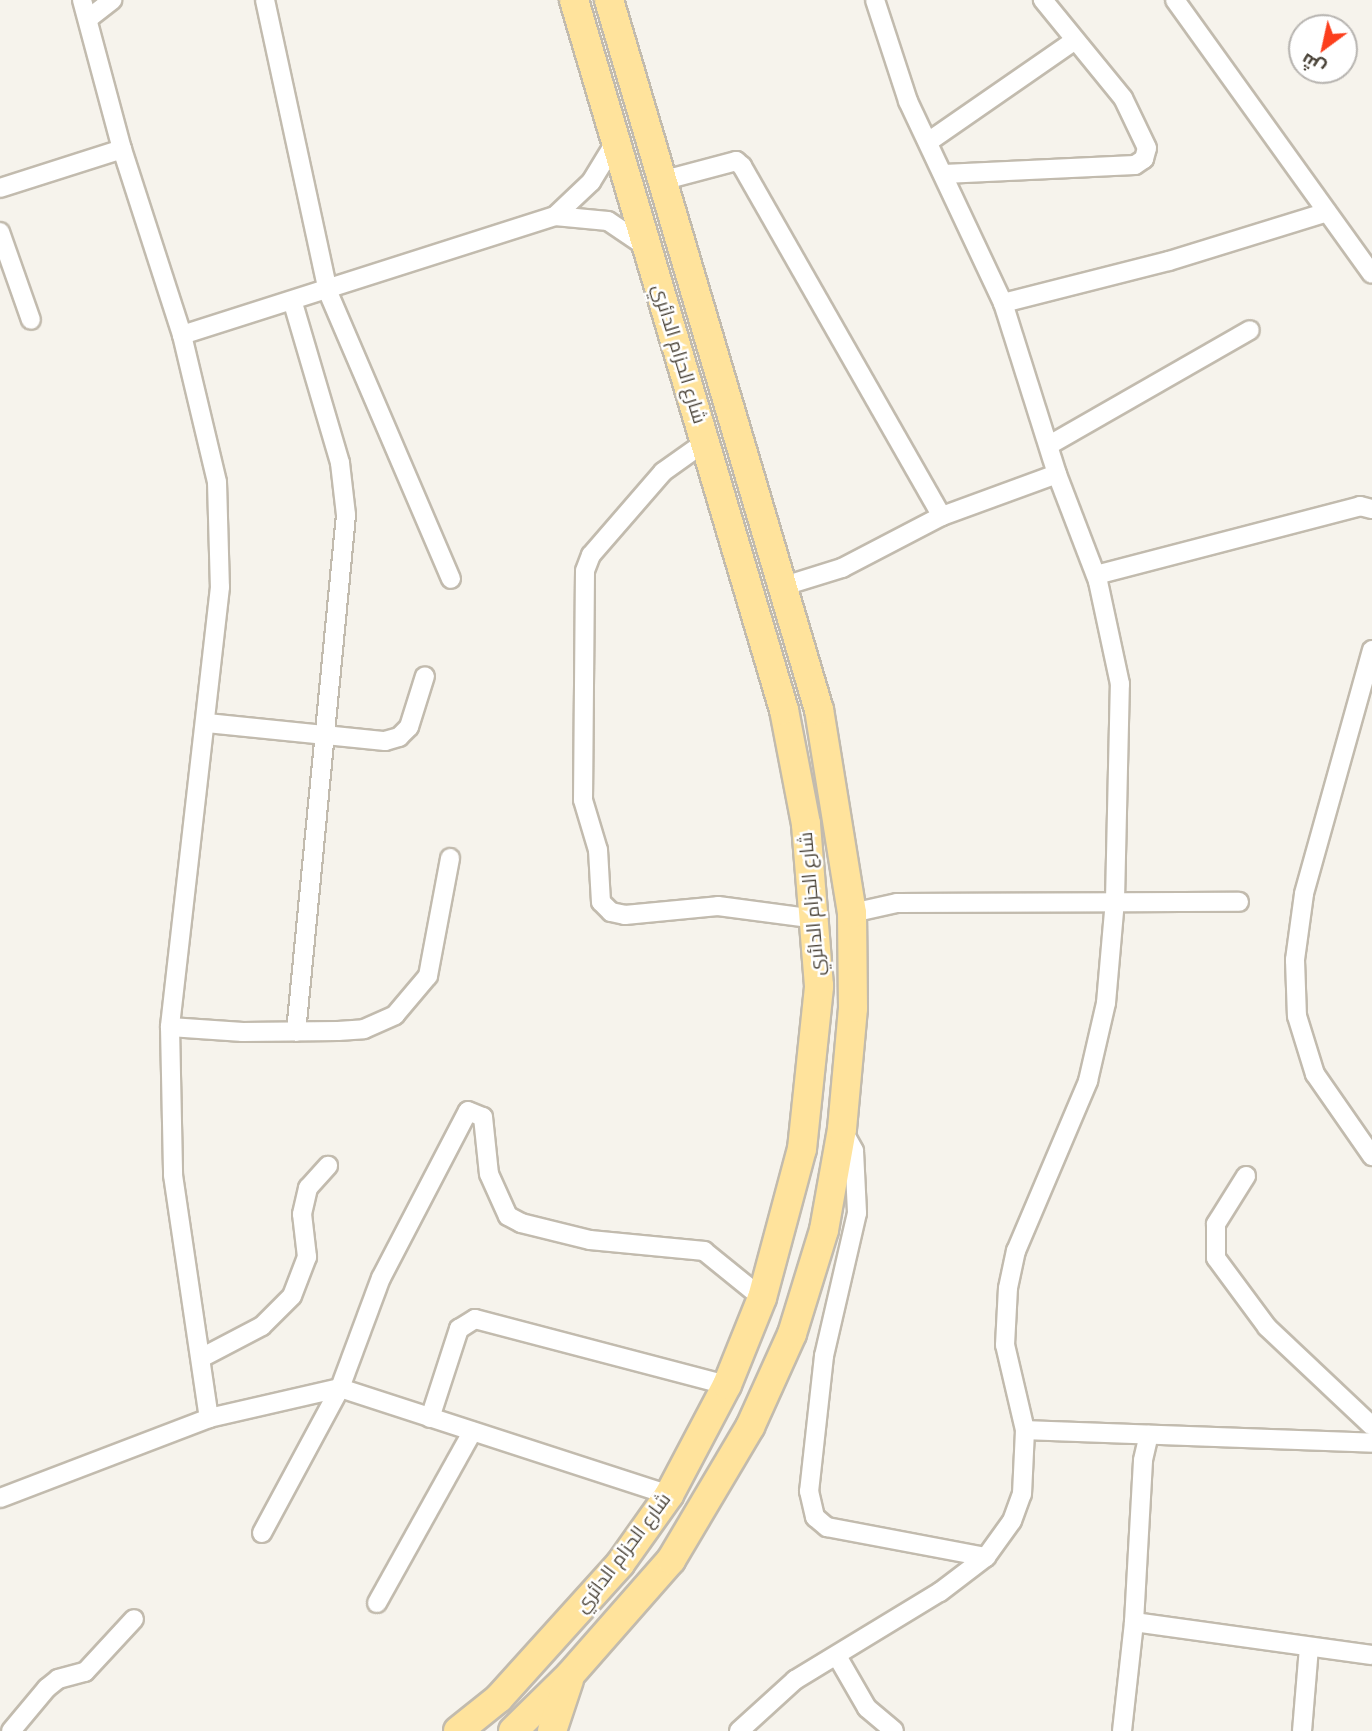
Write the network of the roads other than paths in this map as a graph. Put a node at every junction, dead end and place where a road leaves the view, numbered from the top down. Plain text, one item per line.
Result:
1 (82, 0) edge
2 (113, 0) edge
3 (265, 0) edge
4 (573, 0) edge
5 (609, 0) edge
6 (875, 0) edge
7 (1043, 0) edge
8 (1175, 0) edge
9 (88, 19) junction
10 (1074, 41) junction
11 (616, 141) junction
12 (928, 142) junction
13 (122, 149) junction
14 (944, 174) junction
15 (661, 181) junction
16 (0, 188) edge
17 (1326, 212) junction
18 (555, 216) junction
19 (0, 232) edge
20 (647, 247) junction
21 (1372, 274) edge
22 (328, 292) junction
23 (293, 303) junction
24 (1003, 303) junction
25 (31, 320) dead end
26 (1250, 330) dead end
27 (183, 335) junction
28 (705, 442) junction
29 (1051, 444) junction
30 (1057, 474) junction
31 (1372, 509) edge
32 (942, 516) junction
33 (1096, 575) junction
34 (451, 579) dead end
35 (784, 586) junction
36 (1372, 650) edge
37 (425, 676) dead end
38 (206, 723) junction
39 (326, 735) junction
40 (450, 858) dead end
41 (1115, 900) junction
42 (1238, 901) dead end
43 (852, 913) junction
44 (817, 919) junction
45 (170, 1027) junction
46 (296, 1032) junction
47 (842, 1129) junction
48 (1372, 1156) edge
49 (328, 1166) dead end
50 (1246, 1176) dead end
51 (762, 1298) junction
52 (201, 1358) junction
53 (727, 1385) junction
54 (340, 1388) junction
55 (209, 1418) junction
56 (430, 1418) junction
57 (1372, 1426) edge
58 (1025, 1430) junction
59 (472, 1432) junction
60 (1149, 1435) junction
61 (1372, 1443) edge
62 (669, 1495) junction
63 (0, 1498) edge
64 (262, 1533) dead end
65 (986, 1557) junction
66 (377, 1603) dead end
67 (134, 1619) dead end
68 (1134, 1622) junction
69 (1309, 1648) junction
70 (1372, 1655) edge
71 (837, 1656) junction
72 (570, 1675) junction
73 (11, 1731) edge
74 (458, 1731) edge
75 (513, 1731) edge
76 (552, 1731) edge
77 (739, 1731) edge
78 (894, 1731) edge
79 (1122, 1731) edge
80 (1302, 1731) edge

1 - 9 street
2 - 9 street
3 - 22 street
4 - 11 main road, شارع الحزام الدائري
5 - 15 main road, شارع الحزام الدائري
6 - 12 street
7 - 10 street
8 - 17 street
9 - 13 street
10 - 12 street
10 - 14 street
11 - 18 street
11 - 20 main road, شارع الحزام الدائري
12 - 14 street
13 - 16 street
13 - 27 street
14 - 24 street
15 - 32 street
15 - 35 main road, شارع الحزام الدائري
17 - 21 street
17 - 24 street
18 - 20 street
18 - 22 street
19 - 25 street
20 - 28 main road, شارع الحزام الدائري
22 - 23 street
22 - 34 street
23 - 27 street
23 - 39 street
24 - 29 street
26 - 29 street
27 - 38 street
28 - 44 main road, شارع الحزام الدائري
28 - 44 street
29 - 30 street
30 - 32 street
30 - 33 street
31 - 33 street
32 - 35 street
33 - 41 street
35 - 43 main road, شارع الحزام الدائري
36 - 48 street
37 - 39 street
38 - 39 street
38 - 45 street
39 - 46 street
40 - 46 street
41 - 42 street
41 - 43 street
41 - 58 street
43 - 47 main road, شارع الحزام الدائري
44 - 51 main road, شارع الحزام الدائري
45 - 46 street
45 - 52 street
47 - 65 street
47 - 72 main road, شارع الحزام الدائري
49 - 52 street
50 - 57 street
51 - 53 main road, شارع الحزام الدائري
51 - 54 street
52 - 55 street
53 - 56 street
53 - 62 main road, شارع الحزام الدائري
54 - 55 street
54 - 56 street
54 - 64 street
55 - 63 street
56 - 59 street
58 - 60 street
58 - 65 street
59 - 62 street
59 - 66 street
60 - 61 street
60 - 68 street
62 - 74 main road, شارع الحزام الدائري
65 - 71 street
67 - 73 street
68 - 69 street
68 - 79 street
69 - 70 street
69 - 80 street
71 - 77 street
71 - 78 street
72 - 75 main road, شارع الحزام الدائري
72 - 76 main road

